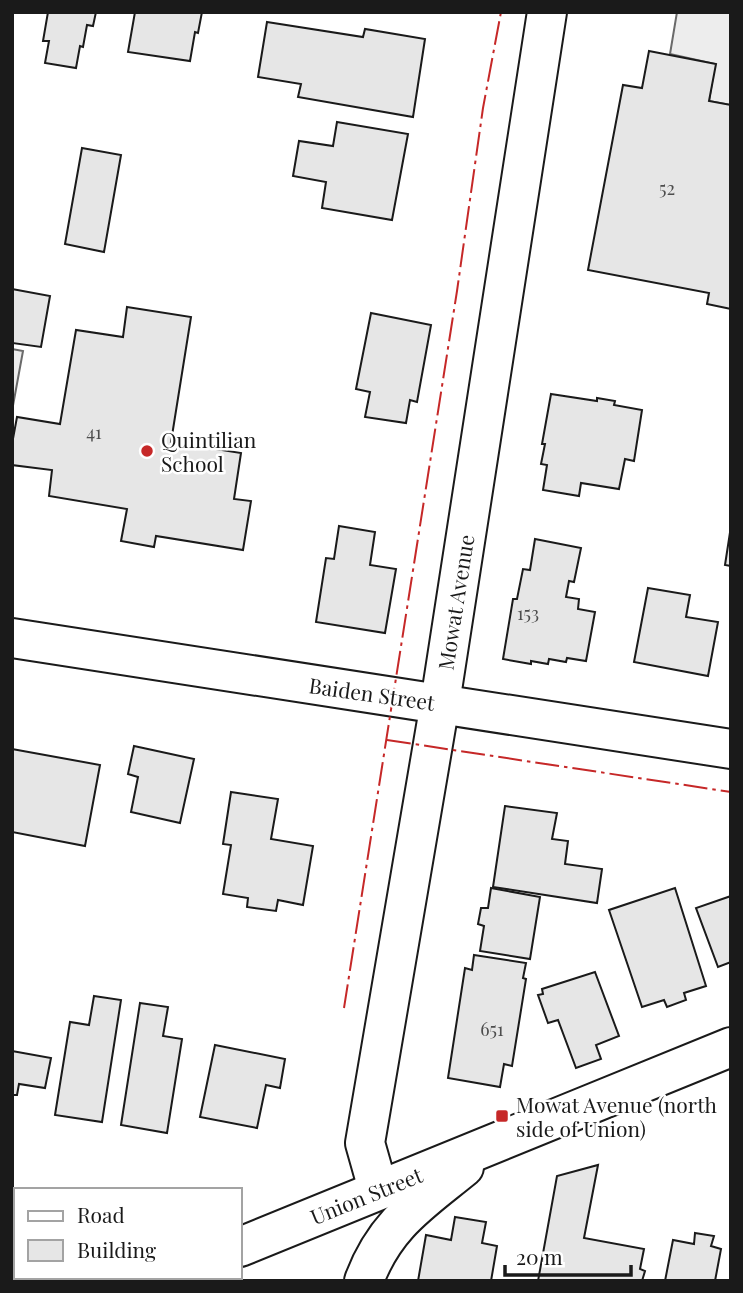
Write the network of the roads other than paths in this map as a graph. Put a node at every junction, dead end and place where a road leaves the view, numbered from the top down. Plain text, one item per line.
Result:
1 (547, 12) edge
2 (12, 638) edge
3 (440, 703) junction
4 (731, 749) edge
5 (731, 1047) edge
6 (492, 1143) junction
7 (378, 1189) junction
8 (242, 1246) edge
9 (364, 1281) edge

1 - 3 street, Mowat Avenue
2 - 3 street, Baiden Street
3 - 4 street, Baiden Street
3 - 7 street, Mowat Avenue
5 - 6 street, Union Street
6 - 7 street, Union Street
6 - 9 street, Union Street
7 - 8 street, Union Street

